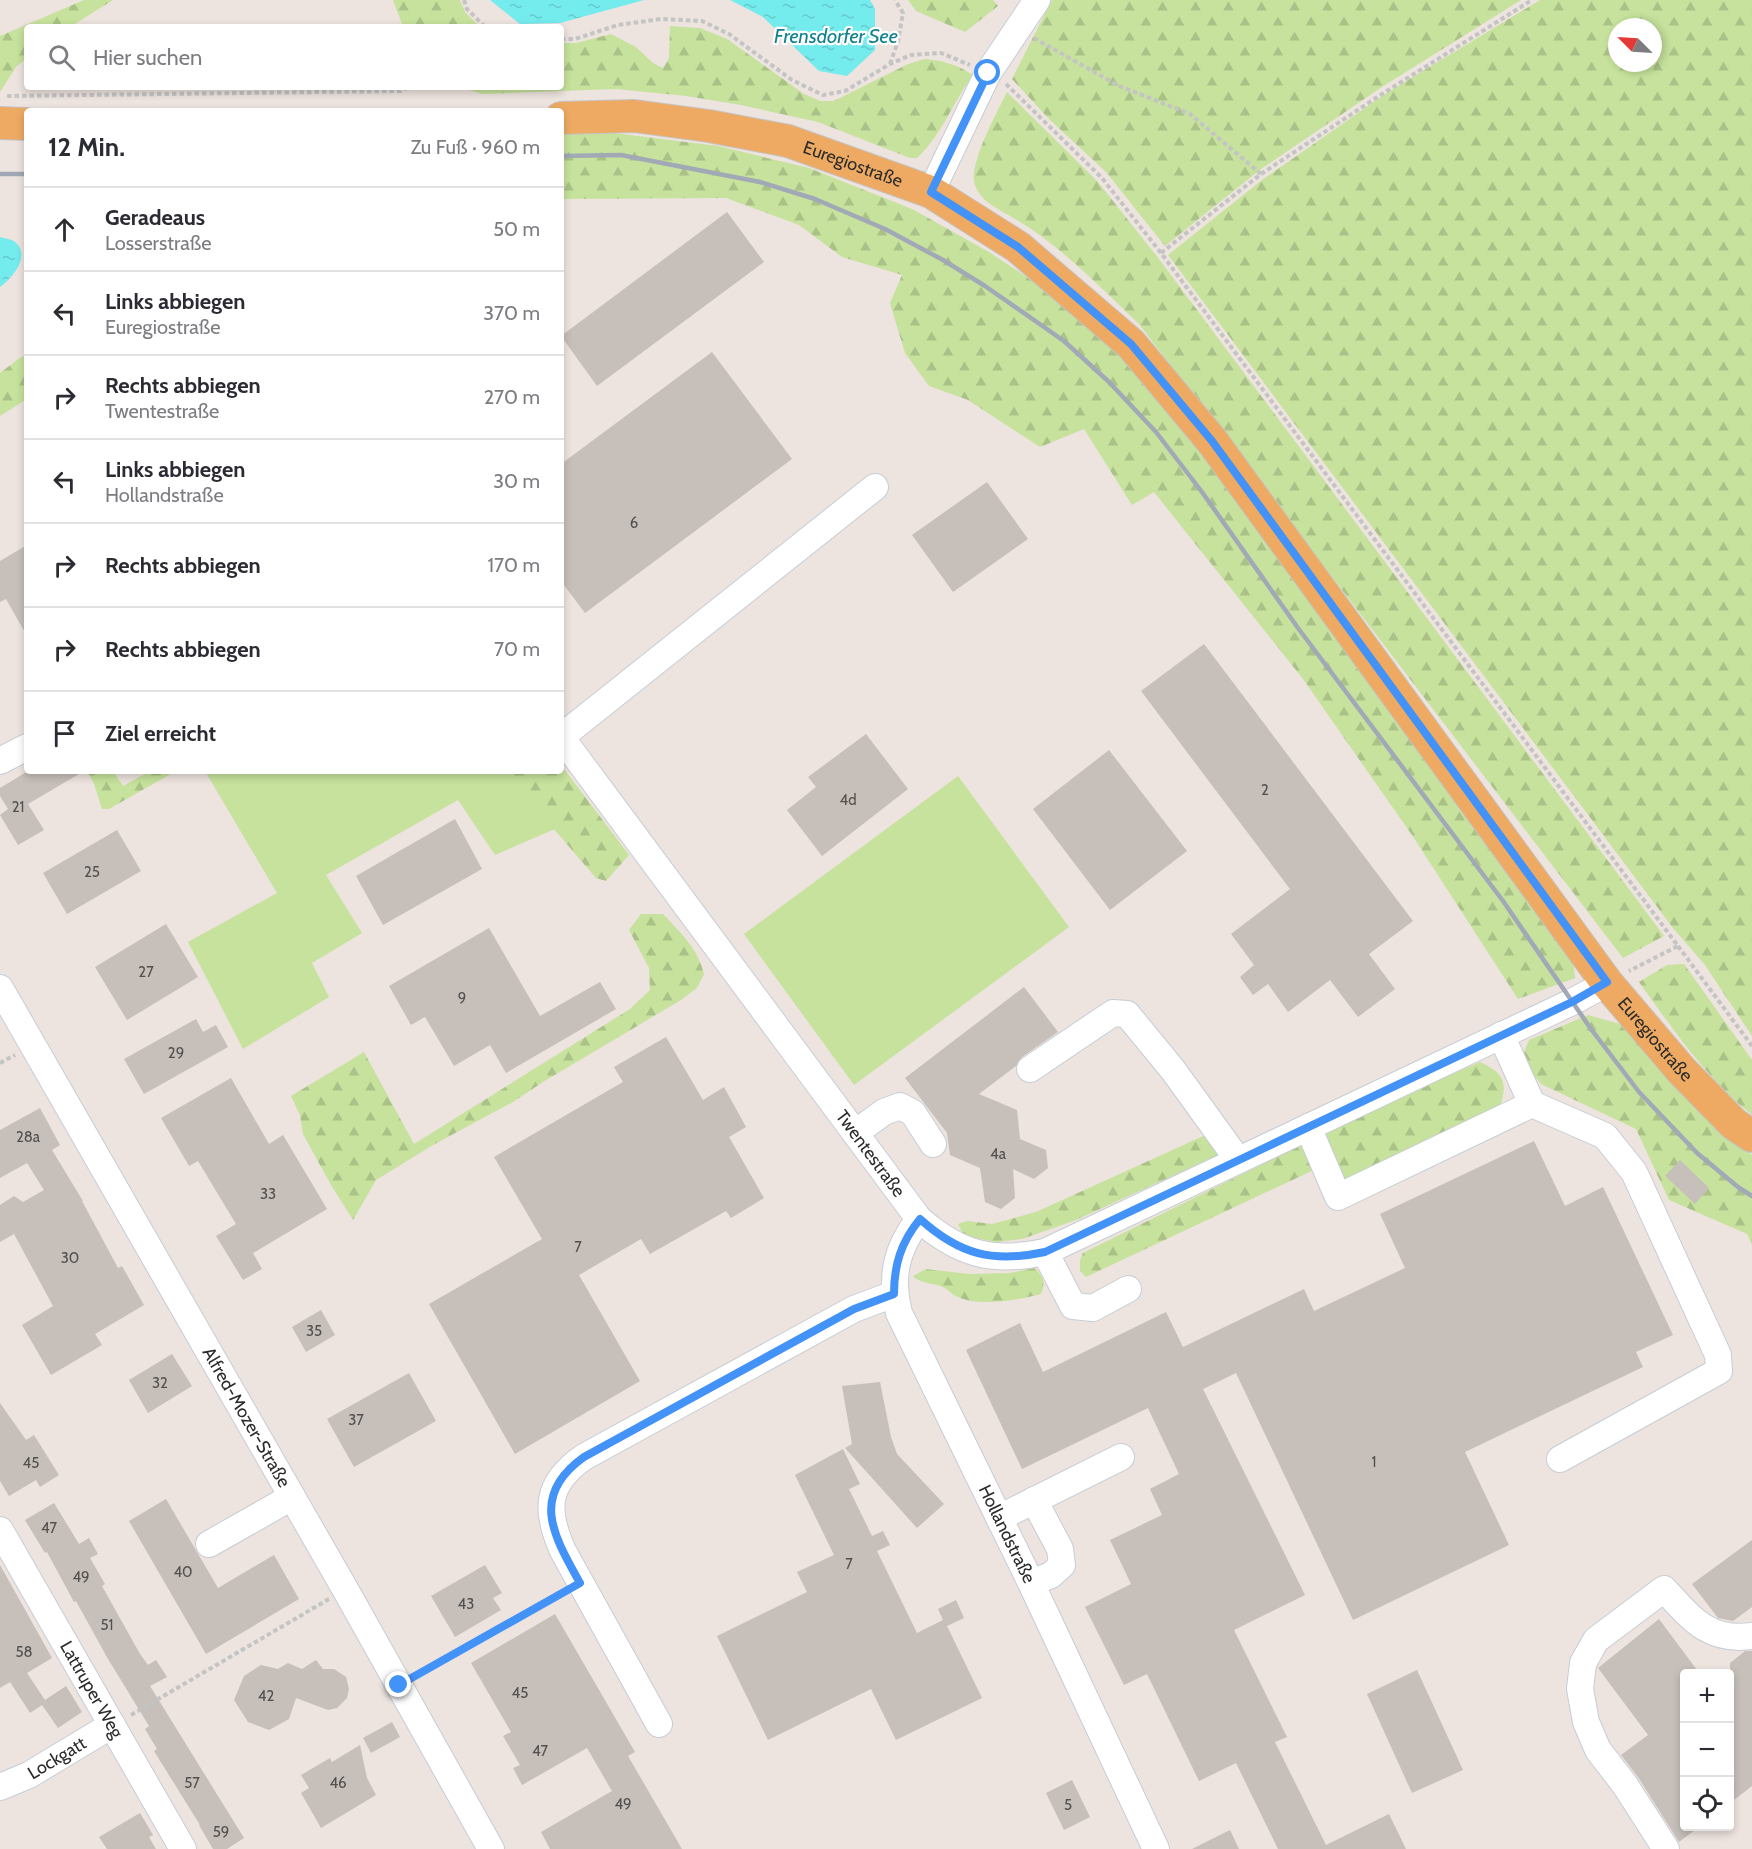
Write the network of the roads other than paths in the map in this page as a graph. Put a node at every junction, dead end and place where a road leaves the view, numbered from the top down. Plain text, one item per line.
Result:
1 (1037, 0) edge
2 (564, 118) edge
3 (0, 123) edge
4 (24, 124) edge
5 (931, 192) junction
6 (875, 487) dead end
7 (564, 735) edge
8 (564, 741) edge
9 (24, 749) edge
10 (0, 761) edge
11 (1607, 982) junction
12 (0, 988) edge
13 (1502, 1035) junction
14 (1030, 1069) dead end
15 (1533, 1104) junction
16 (1308, 1127) junction
17 (855, 1133) junction
18 (1752, 1137) edge
19 (933, 1143) dead end
20 (1238, 1160) junction
21 (920, 1219) junction
22 (1045, 1252) junction
23 (1128, 1288) dead end
24 (894, 1294) junction
25 (1121, 1457) dead end
26 (1560, 1459) dead end
27 (292, 1497) junction
28 (1034, 1500) junction
29 (999, 1518) junction
30 (0, 1530) edge
31 (209, 1544) dead end
32 (1030, 1583) junction
33 (1752, 1636) edge
34 (659, 1724) dead end
35 (112, 1725) junction
36 (0, 1787) edge
37 (183, 1849) edge
38 (490, 1849) edge
39 (1156, 1849) edge
40 (1666, 1849) edge

1 - 5 street
2 - 5 main road, Euregiostraße
3 - 4 main road
5 - 11 main road, Euregiostraße
6 - 7 street
8 - 17 street, Twentestraße
9 - 10 street
11 - 13 street, Twentestraße
11 - 18 main road, Euregiostraße
12 - 27 street, Alfred-Mozer-Straße
13 - 15 street
13 - 16 street, Twentestraße
14 - 20 street
15 - 16 street
15 - 26 street
16 - 20 street, Twentestraße
17 - 19 street
17 - 21 street, Twentestraße
20 - 22 street, Twentestraße
21 - 22 street, Twentestraße
21 - 24 street, Hollandstraße
22 - 23 street
24 - 29 street, Hollandstraße
24 - 34 street
25 - 28 street
27 - 31 street
27 - 38 street, Alfred-Mozer-Straße
28 - 29 street
28 - 32 street
29 - 32 street, Hollandstraße
30 - 35 street, Lattruper Weg
32 - 39 street, Hollandstraße
33 - 40 street
35 - 36 street, Lockgatt
35 - 37 street, Lattruper Weg

